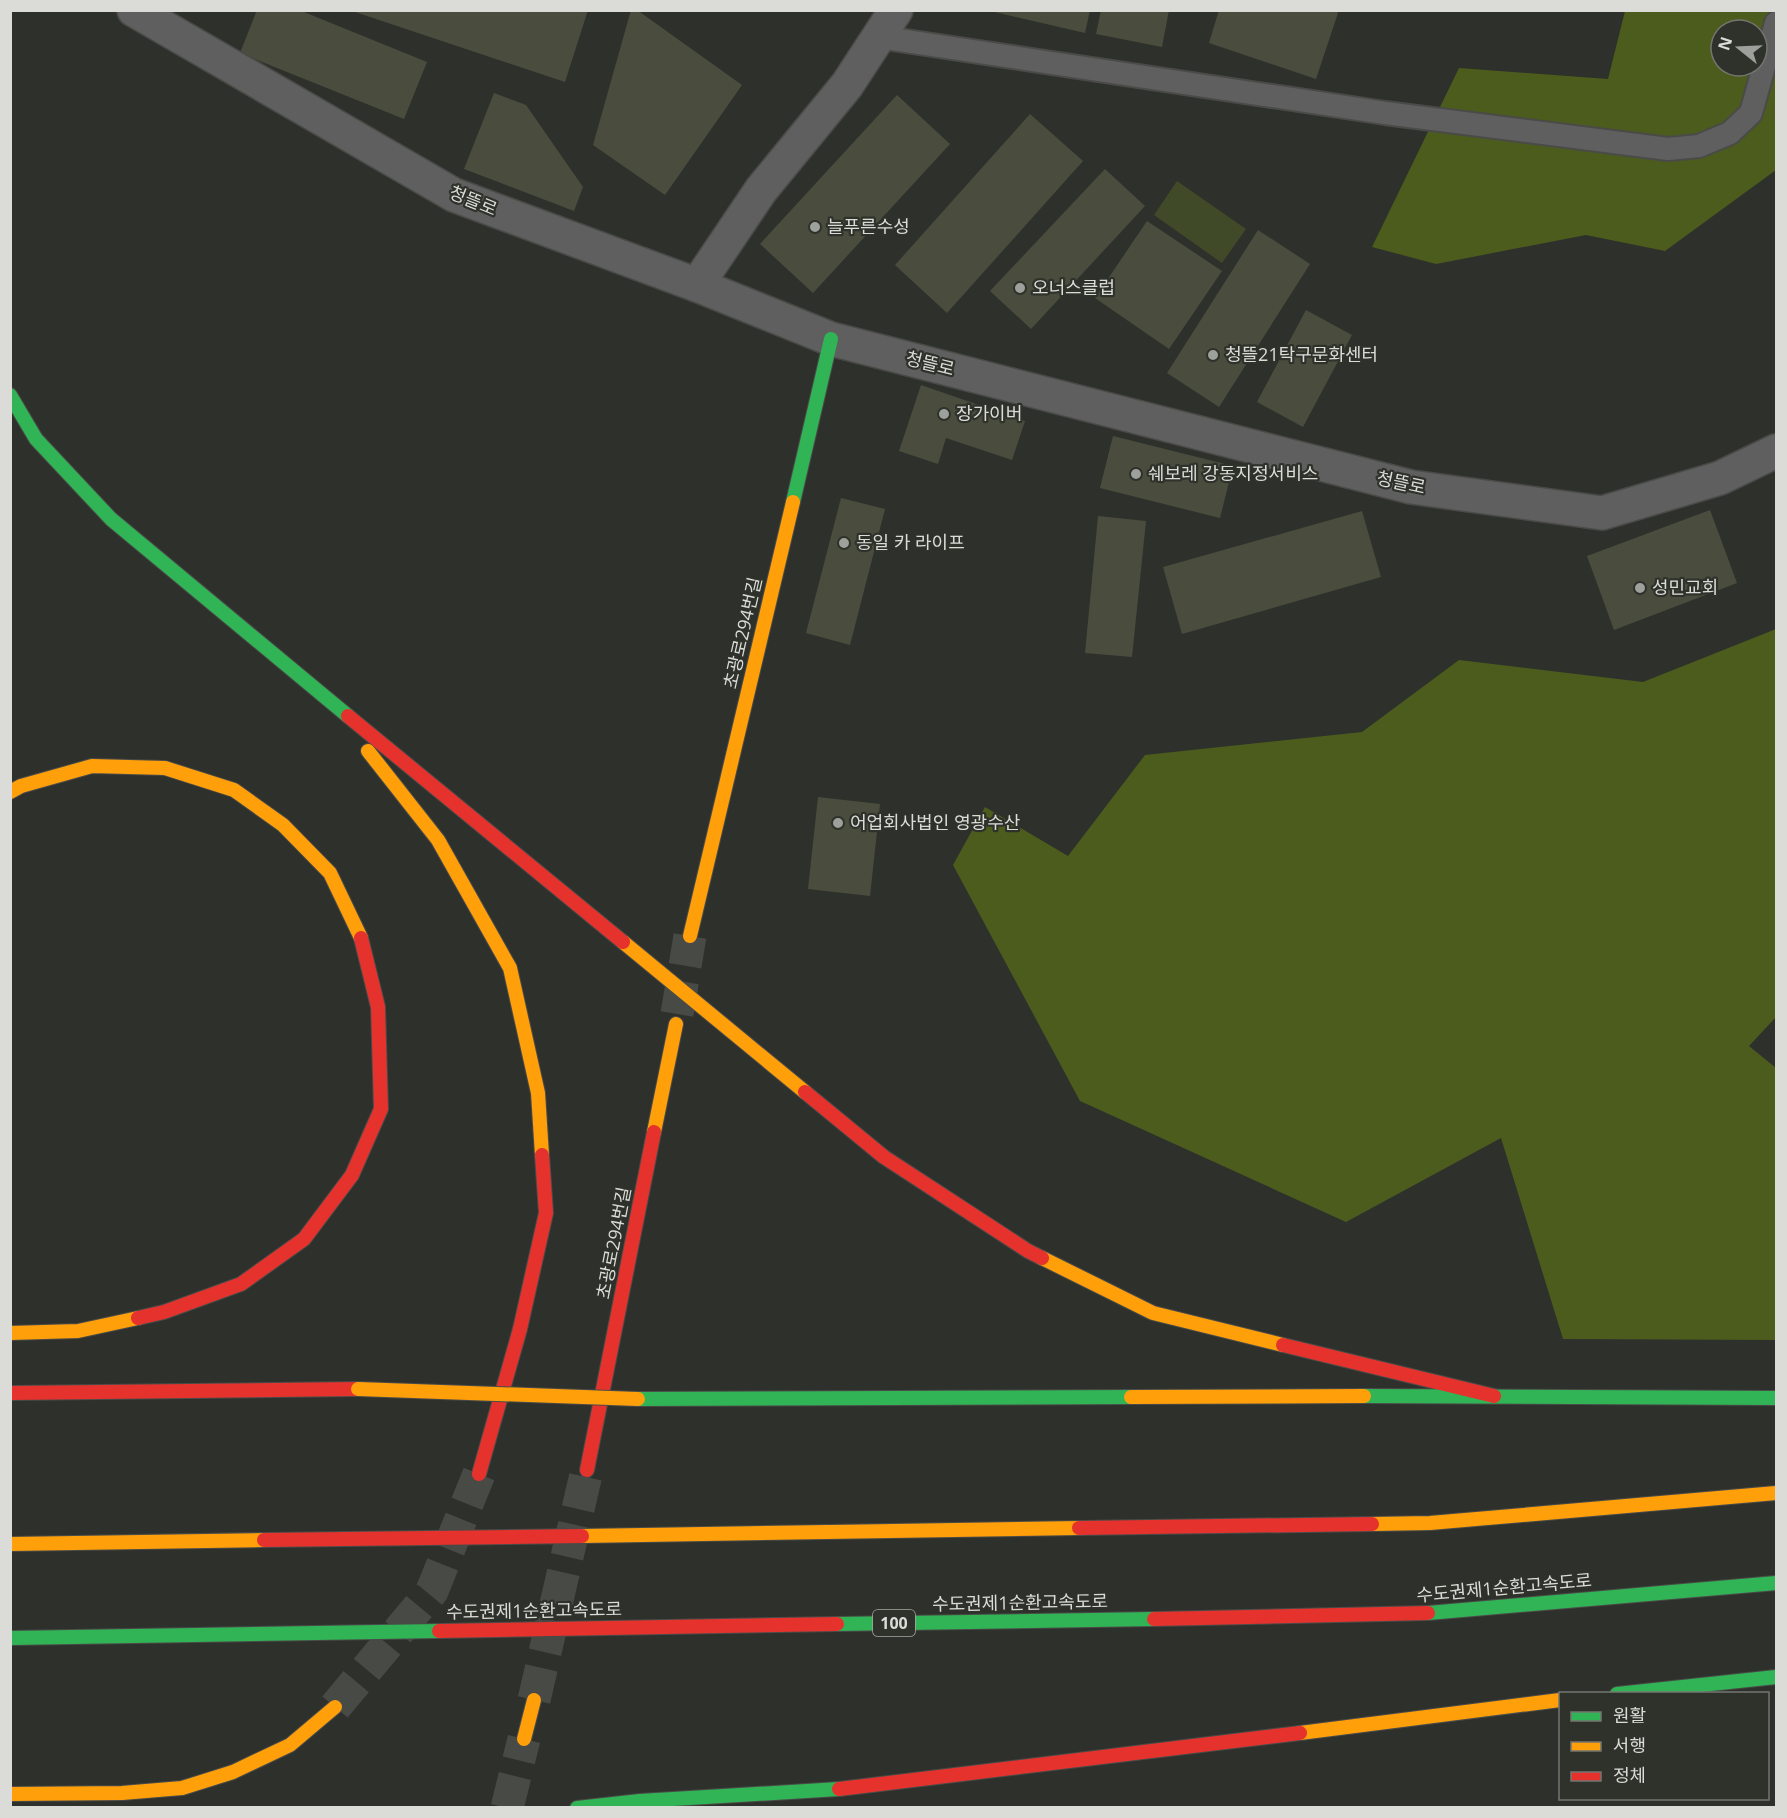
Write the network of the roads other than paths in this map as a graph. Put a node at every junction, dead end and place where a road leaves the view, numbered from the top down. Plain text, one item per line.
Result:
1 (148, 13) edge
2 (1776, 23) edge
3 (887, 24) edge
4 (697, 285) junction
5 (831, 339) junction
6 (10, 395) edge
7 (1776, 451) edge
8 (329, 700) junction
9 (10, 792) edge
10 (690, 936) tunnel mouth
11 (676, 1024) tunnel mouth
12 (10, 1333) edge
13 (10, 1393) edge
14 (1494, 1396) junction
15 (1776, 1398) edge
16 (587, 1470) tunnel mouth
17 (480, 1474) tunnel mouth
18 (1776, 1493) edge
19 (14, 1544) edge
20 (1776, 1584) edge
21 (10, 1638) edge
22 (1776, 1677) edge
23 (1636, 1692) edge
24 (534, 1700) tunnel mouth
25 (1559, 1700) edge
26 (335, 1707) tunnel mouth
27 (524, 1739) tunnel mouth
28 (864, 1787) junction
29 (10, 1794) edge
30 (797, 1805) dead end
31 (577, 1808) edge

1 - 4 street, 청뜰로
2 - 3 lane
3 - 4 street
4 - 5 street, 청뜰로
5 - 7 street, 청뜰로
5 - 10 main road, 초광로294번길
6 - 8 main road
8 - 14 main road
8 - 17 main road
9 - 12 main road
11 - 16 main road, 초광로294번길
13 - 14 main road, bridge
14 - 15 main road
18 - 19 main road
20 - 21 main road, 수도권제1순환고속도로 / 100
22 - 23 main road
24 - 27 main road
25 - 28 main road
26 - 29 main road
28 - 30 main road
28 - 31 main road

